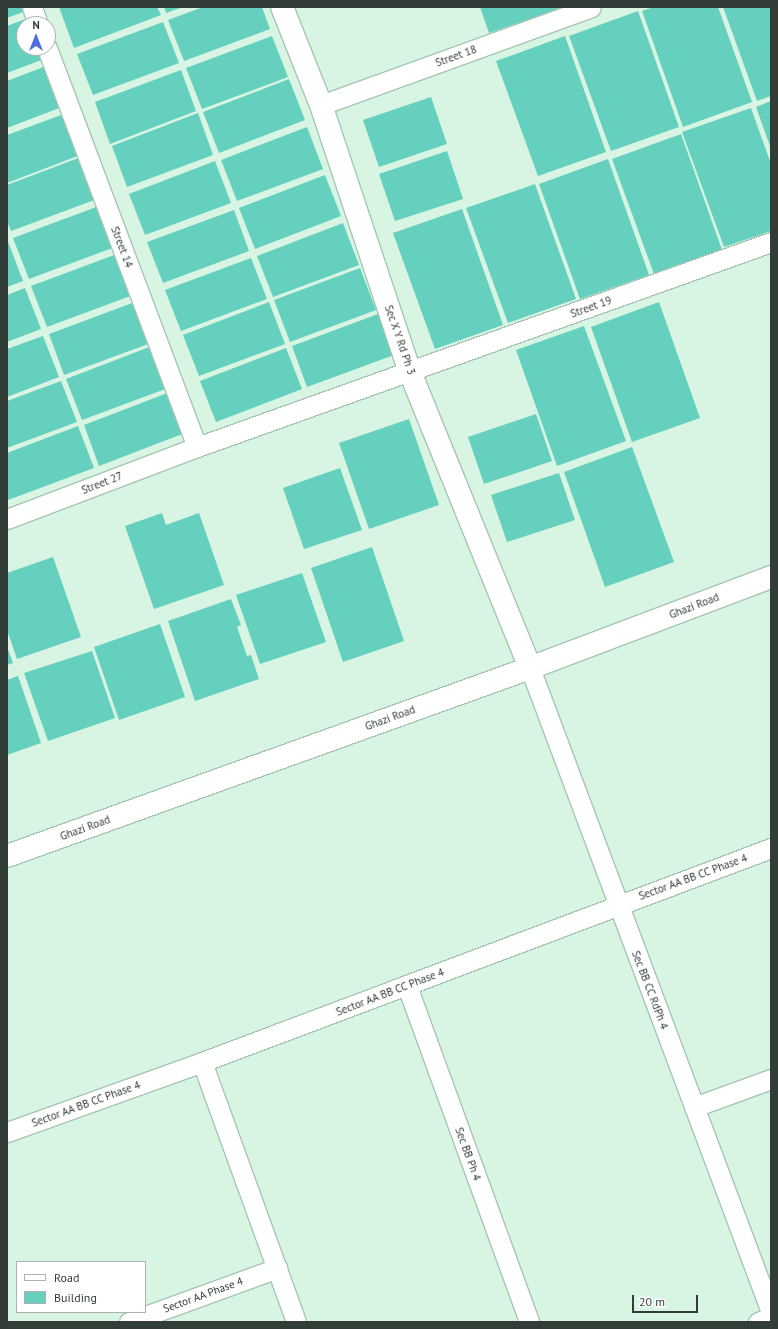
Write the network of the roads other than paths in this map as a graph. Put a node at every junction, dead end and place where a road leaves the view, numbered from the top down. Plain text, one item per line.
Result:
1 (282, 7) edge
2 (591, 7) edge
3 (50, 56) edge
4 (322, 106) junction
5 (771, 242) edge
6 (410, 372) junction
7 (197, 447) junction
8 (7, 519) edge
9 (771, 577) edge
10 (530, 668) junction
11 (771, 848) edge
12 (7, 856) edge
13 (618, 904) junction
14 (407, 986) junction
15 (202, 1062) junction
16 (771, 1079) edge
17 (694, 1107) junction
18 (7, 1132) edge
19 (277, 1268) junction
20 (771, 1312) edge
21 (771, 1317) edge
22 (129, 1322) edge
23 (296, 1322) edge
24 (529, 1322) edge
25 (758, 1322) edge

1 - 4 main road, Sec X Y Rd Ph 3
2 - 4 street, Street 18
3 - 7 street, Street 14
4 - 6 main road, Sec X Y Rd Ph 3
5 - 6 street, Street 19
6 - 7 street, Street 19
6 - 10 main road, Sec X Y Rd Ph 3
7 - 8 street, Street 27
9 - 10 main road, Ghazi Road
10 - 12 main road, Ghazi Road
10 - 13 street, Sec BB CC RdPh 4
11 - 13 street, Sector AA BB CC Phase 4
13 - 14 street, Sector AA BB CC Phase 4
13 - 17 street, Sec BB CC RdPh 4
14 - 15 street, Sector AA BB CC Phase 4
14 - 24 street, Sec BB Ph 4
15 - 18 street, Sector AA BB CC Phase 4
15 - 19 street
16 - 17 street
17 - 20 street, Sec BB CC RdPh 4
19 - 22 street, Sector AA Phase 4
19 - 23 street
21 - 25 street

